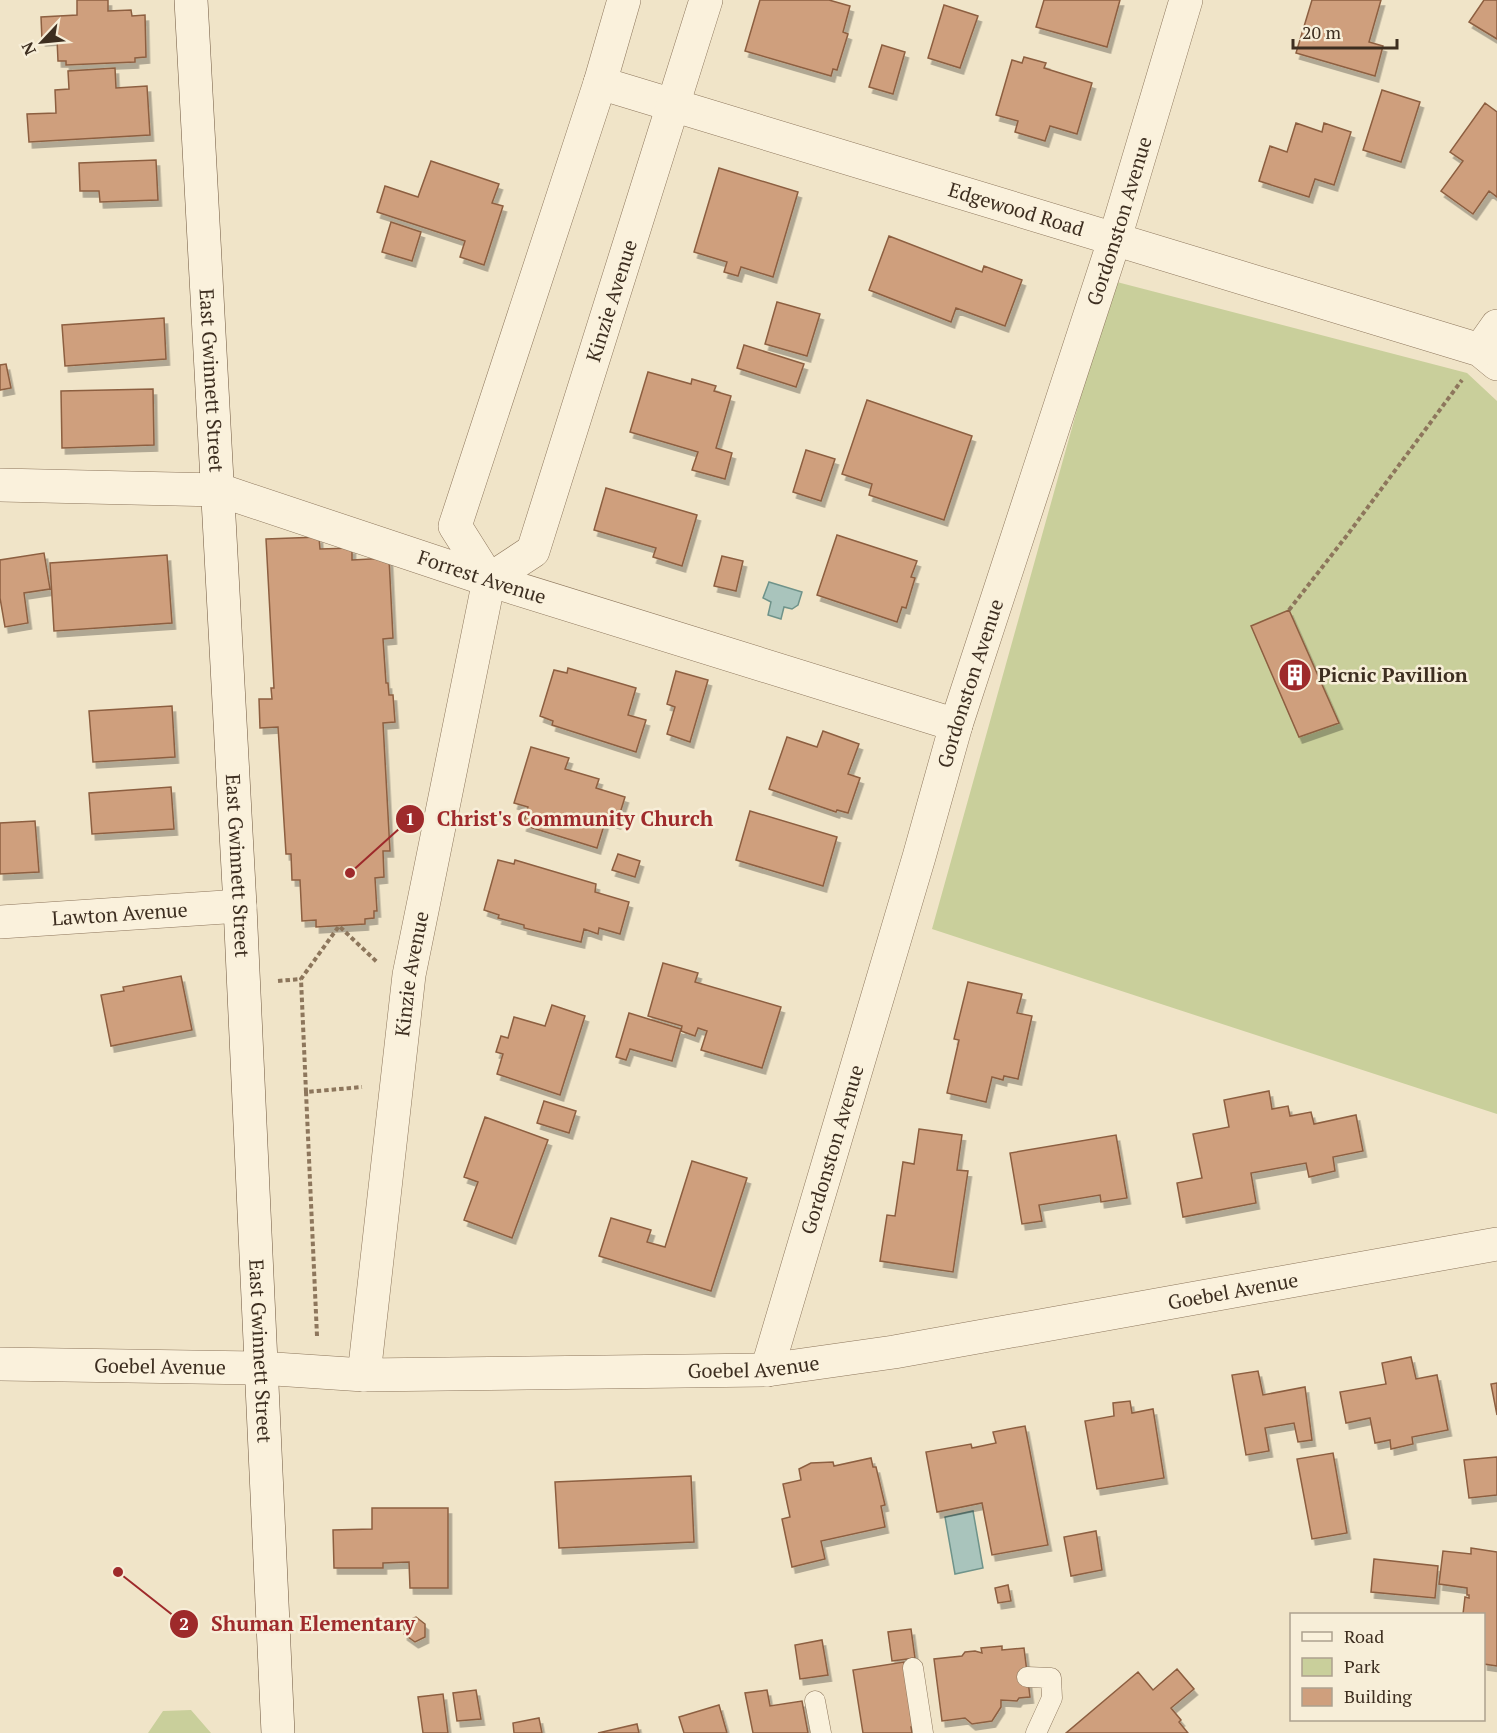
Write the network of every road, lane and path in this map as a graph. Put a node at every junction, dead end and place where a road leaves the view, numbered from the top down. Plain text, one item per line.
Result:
1 (191, 0) edge
2 (624, 0) edge
3 (706, 0) edge
4 (1186, 0) edge
5 (600, 82) junction
6 (673, 105) junction
7 (1115, 238) junction
8 (1485, 353) edge
9 (0, 485) edge
10 (219, 490) junction
11 (489, 580) junction
12 (1289, 609) dead end
13 (956, 725) junction
14 (240, 906) junction
15 (0, 922) edge
16 (378, 963) dead end
17 (301, 979) junction
18 (274, 981) dead end
19 (362, 1087) dead end
20 (306, 1092) junction
21 (1497, 1244) edge
22 (317, 1336) dead end
23 (0, 1364) edge
24 (260, 1368) junction
25 (767, 1370) junction
26 (364, 1375) junction
27 (913, 1668) dead end
28 (1027, 1677) dead end
29 (815, 1701) dead end
30 (278, 1733) edge
31 (821, 1733) edge
32 (923, 1733) edge
33 (1036, 1733) edge

1 - 10 street, East Gwinnett Street
2 - 5 street
3 - 6 street, Kinzie Avenue
4 - 7 street, Gordonston Avenue
5 - 6 street, Edgewood Road
5 - 11 street
6 - 7 street, Edgewood Road
6 - 11 street, Kinzie Avenue
7 - 8 street, Edgewood Road
7 - 13 street, Gordonston Avenue
8 - 12 path
9 - 10 street, Forrest Avenue
10 - 11 street, Forrest Avenue
10 - 14 street, East Gwinnett Street
11 - 13 street, Forrest Avenue
11 - 26 street, Kinzie Avenue
13 - 25 street, Gordonston Avenue
14 - 15 street, Lawton Avenue
14 - 24 street, East Gwinnett Street
16 - 17 path
17 - 18 path
17 - 20 path
19 - 20 path
20 - 22 path
21 - 25 street, Goebel Avenue
23 - 24 street, Goebel Avenue
24 - 26 street, Goebel Avenue
24 - 30 street, East Gwinnett Street
25 - 26 street, Goebel Avenue
27 - 32 lane
28 - 33 lane
29 - 31 lane

